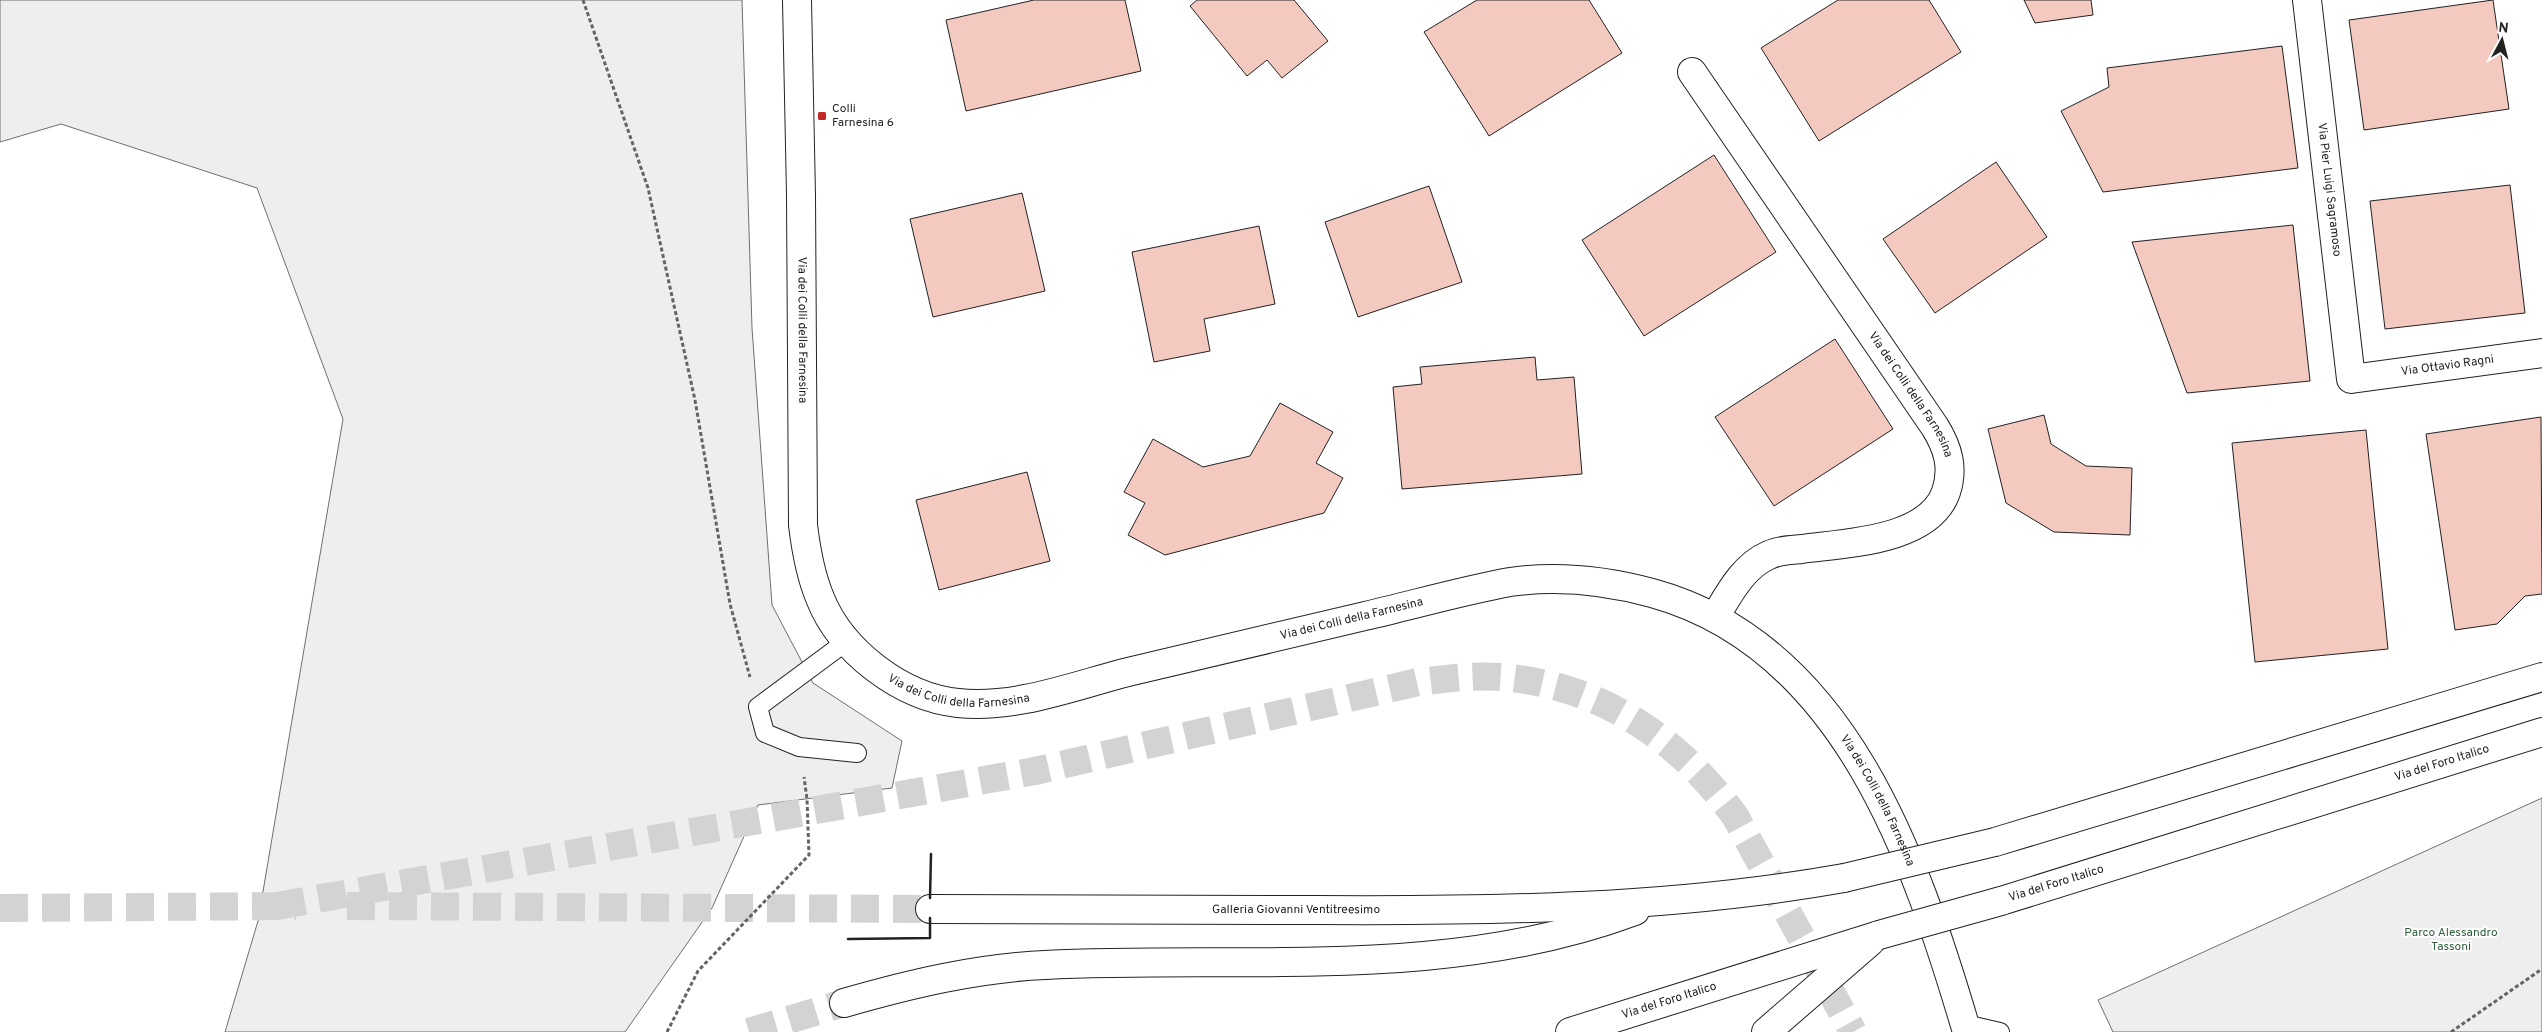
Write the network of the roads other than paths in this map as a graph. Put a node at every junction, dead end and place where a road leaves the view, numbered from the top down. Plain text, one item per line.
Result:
1 (797, 0) edge
2 (2307, 0) edge
3 (1692, 72) dead end
4 (2542, 353) edge
5 (2352, 379) joint
6 (1715, 617) junction
7 (848, 641) junction
8 (2542, 677) edge
9 (2542, 732) edge
10 (857, 753) dead end
11 (1662, 901) junction
12 (930, 909) tunnel mouth
13 (1879, 935) junction
14 (844, 1003) tunnel mouth
15 (1966, 1028) edge
16 (1570, 1032) edge
17 (1766, 1032) edge
18 (2000, 1032) edge

1 - 7 main road, Via dei Colli della Farnesina
2 - 5 main road, Via Pier Luigi Sagramoso
3 - 6 main road, Via dei Colli della Farnesina
4 - 5 main road, Via Ottavio Ragni
6 - 7 main road, Via dei Colli della Farnesina
6 - 15 main road, Via dei Colli della Farnesina
7 - 10 lane
8 - 11 main road, bridge
9 - 13 main road, Via del Foro Italico, bridge
11 - 12 main road, Galleria Giovanni Ventitreesimo
11 - 14 main road
13 - 16 main road, Via del Foro Italico
13 - 17 main road
15 - 18 lane

